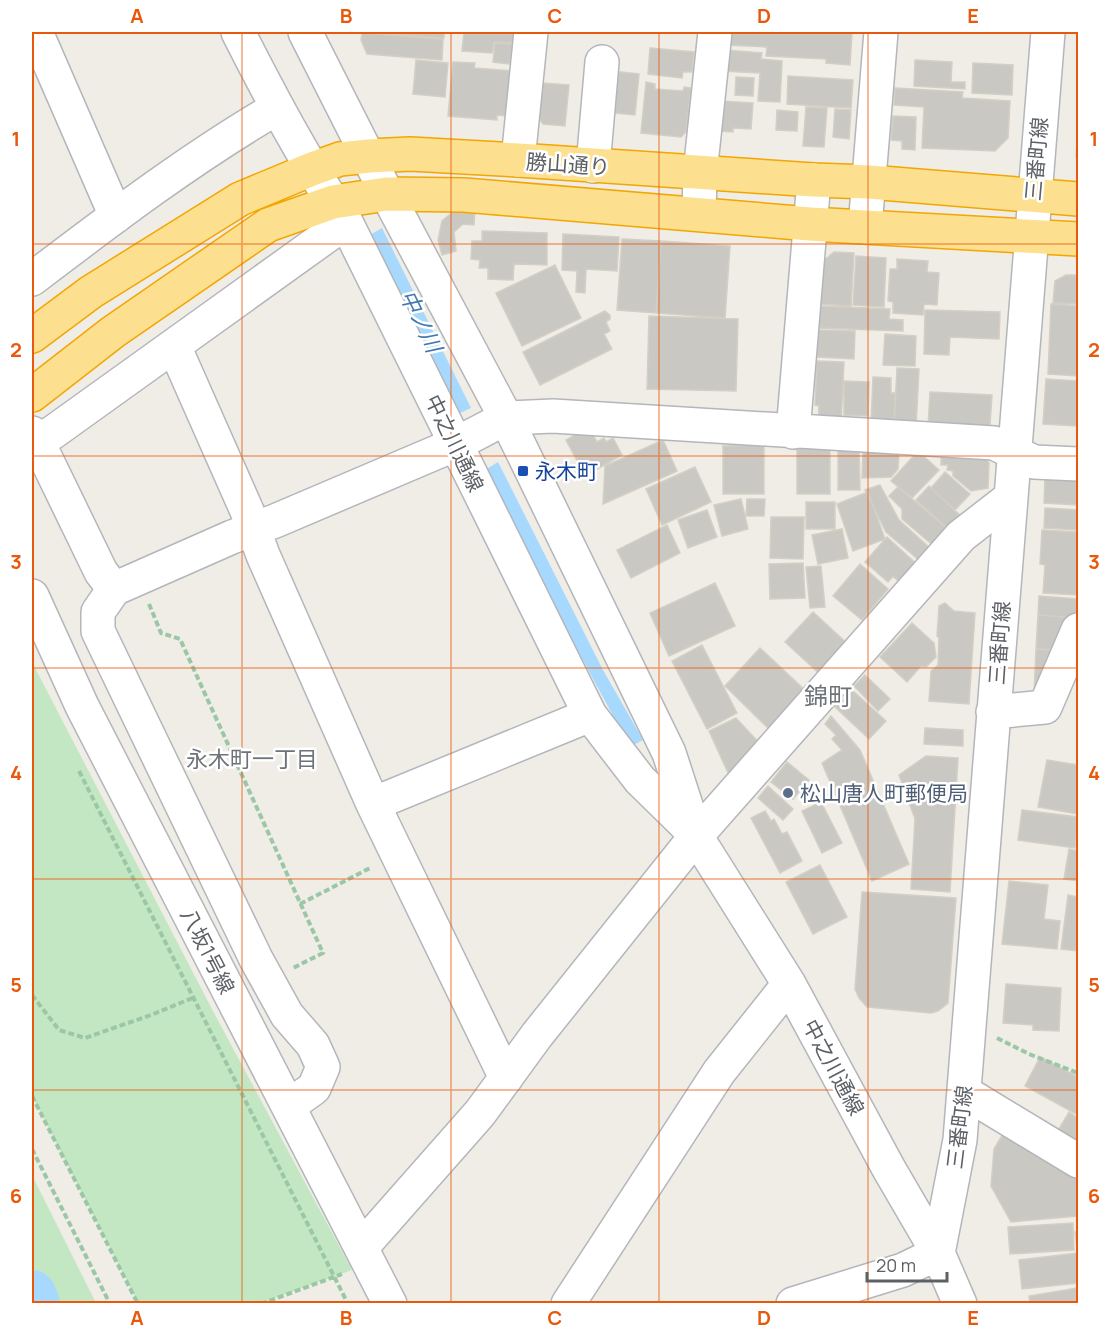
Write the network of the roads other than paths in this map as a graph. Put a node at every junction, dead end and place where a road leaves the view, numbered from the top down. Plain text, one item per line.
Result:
1 (36, 32) edge
2 (238, 32) edge
3 (305, 32) edge
4 (531, 32) edge
5 (715, 32) edge
6 (881, 32) edge
7 (1048, 32) edge
8 (602, 62) dead end
9 (277, 108) junction
10 (369, 156) junction
11 (518, 160) junction
12 (593, 165) junction
13 (312, 169) junction
14 (700, 173) junction
15 (814, 180) junction
16 (869, 182) junction
17 (387, 194) junction
18 (1033, 197) junction
19 (1078, 199) edge
20 (339, 212) junction
21 (699, 214) junction
22 (116, 216) junction
23 (810, 224) junction
24 (865, 227) junction
25 (1030, 236) junction
26 (1078, 239) edge
27 (32, 279) edge
28 (32, 336) edge
29 (174, 346) junction
30 (32, 395) edge
31 (506, 418) junction
32 (793, 432) junction
33 (34, 436) edge
34 (456, 444) junction
35 (1014, 453) junction
36 (1078, 464) edge
37 (1010, 498) junction
38 (254, 529) junction
39 (126, 583) junction
40 (32, 596) edge
41 (1078, 630) edge
42 (993, 712) junction
43 (590, 715) junction
44 (373, 804) junction
45 (696, 836) junction
46 (789, 984) junction
47 (506, 1078) junction
48 (964, 1092) junction
49 (288, 1106) junction
50 (1078, 1161) edge
51 (362, 1248) junction
52 (938, 1253) junction
53 (850, 1296) edge
54 (390, 1304) edge
55 (568, 1304) edge
56 (793, 1304) edge
57 (960, 1304) edge

1 - 22 street
2 - 9 street, 中之川通線
3 - 10 street, 中之川通線
4 - 11 street
5 - 14 street
6 - 16 street
7 - 18 street, 三番町線
8 - 12 street
9 - 13 street, 中之川通線
9 - 22 street
10 - 11 highway, 勝山通り
10 - 13 highway, 勝山通り
10 - 17 street, 中之川通線
11 - 12 highway, 勝山通り
12 - 14 highway, 勝山通り
13 - 20 street, 中之川通線
13 - 28 highway, 勝山通り
14 - 15 highway, 勝山通り
14 - 21 street
15 - 16 highway, 勝山通り
15 - 23 street
16 - 18 highway, 勝山通り
16 - 24 street
17 - 20 highway, 勝山通り
17 - 21 highway, 勝山通り
17 - 31 street, 中之川通線
18 - 19 highway, 勝山通り
18 - 25 street, 三番町線
20 - 29 street
20 - 30 highway, 勝山通り
20 - 34 street, 中之川通線
21 - 23 highway, 勝山通り
22 - 27 street
23 - 24 highway, 勝山通り
23 - 32 street
24 - 25 highway, 勝山通り
25 - 26 highway, 勝山通り
25 - 35 street, 三番町線
29 - 33 street
29 - 38 street
31 - 32 street
31 - 34 street
31 - 45 street, 中之川通線
32 - 35 street
33 - 39 street
34 - 38 street
34 - 43 street, 中之川通線
35 - 36 street
35 - 37 street, 三番町線
37 - 42 street, 三番町線
37 - 45 street
38 - 39 street
38 - 44 street
39 - 49 street
40 - 49 street, 八坂1号線
41 - 42 street
42 - 48 street, 三番町線
43 - 44 street
43 - 45 street, 中之川通線
44 - 47 street
45 - 46 street, 中之川通線
45 - 47 street
46 - 52 street, 中之川通線
46 - 55 street
47 - 51 street
48 - 50 street
48 - 52 street, 三番町線
49 - 51 street, 八坂1号線
51 - 54 street, 八坂1号線
52 - 53 street
52 - 57 street, 中之川通線
53 - 56 street

